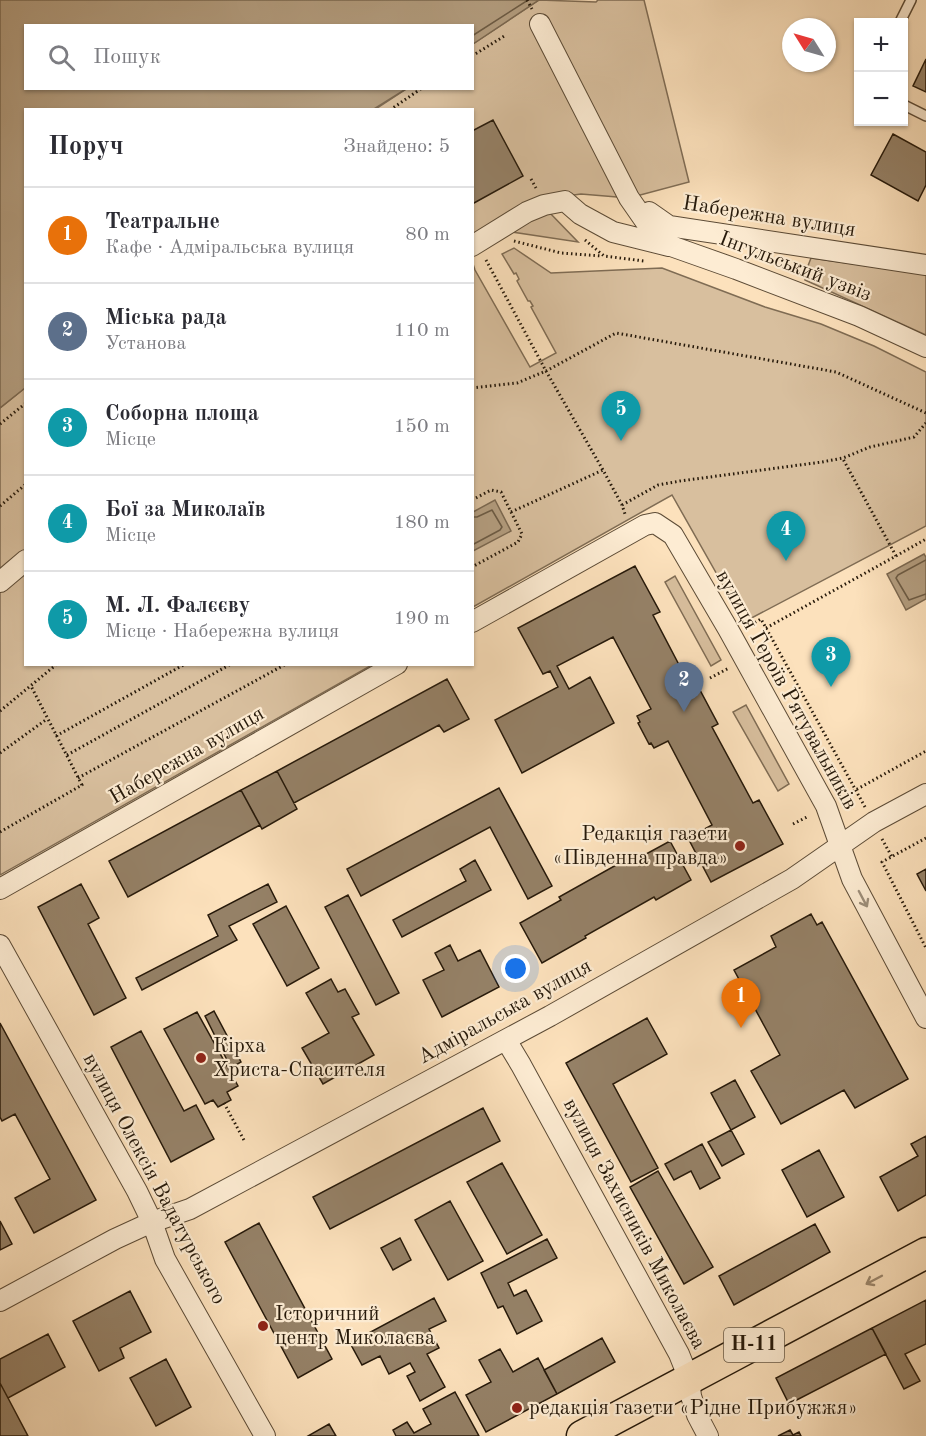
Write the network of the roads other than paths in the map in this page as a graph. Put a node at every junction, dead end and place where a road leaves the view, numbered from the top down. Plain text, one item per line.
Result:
1 (911, 0) edge
2 (902, 18) edge
3 (540, 24) dead end
4 (908, 107) edge
5 (926, 116) edge
6 (629, 198) junction
7 (474, 245) edge
8 (671, 246) junction
9 (926, 265) edge
10 (926, 347) edge
11 (24, 562) edge
12 (0, 582) edge
13 (474, 621) edge
14 (393, 666) edge
15 (926, 794) edge
16 (840, 846) junction
17 (0, 890) edge
18 (0, 945) edge
19 (926, 1018) edge
20 (506, 1040) junction
21 (152, 1222) junction
22 (926, 1253) edge
23 (0, 1301) edge
24 (689, 1380) junction
25 (265, 1436) edge
26 (582, 1436) edge
27 (708, 1436) edge

1 - 2 lane
3 - 6 street, Набережна вулиця
4 - 5 lane
6 - 8 street, Інгульський узвіз
6 - 9 street, Набережна вулиця
7 - 8 street
8 - 10 street, Інгульський узвіз
11 - 12 street
13 - 16 street, вулиця Героїв Рятувальників
14 - 17 street, Набережна вулиця
15 - 16 street, Адміральська вулиця
16 -> 19 street, вулиця Героїв Рятувальників
16 - 20 street, Адміральська вулиця
18 - 21 street, вулиця Олексія Вадатурського
20 - 21 street, Адміральська вулиця
20 - 24 street, вулиця Захисників Миколаєва
21 - 23 street, Адміральська вулиця
21 - 25 street, вулиця Олексія Вадатурського
22 -> 24 main road, Н-11
24 - 26 main road, Н-11
24 - 27 street, вулиця Захисників Миколаєва

